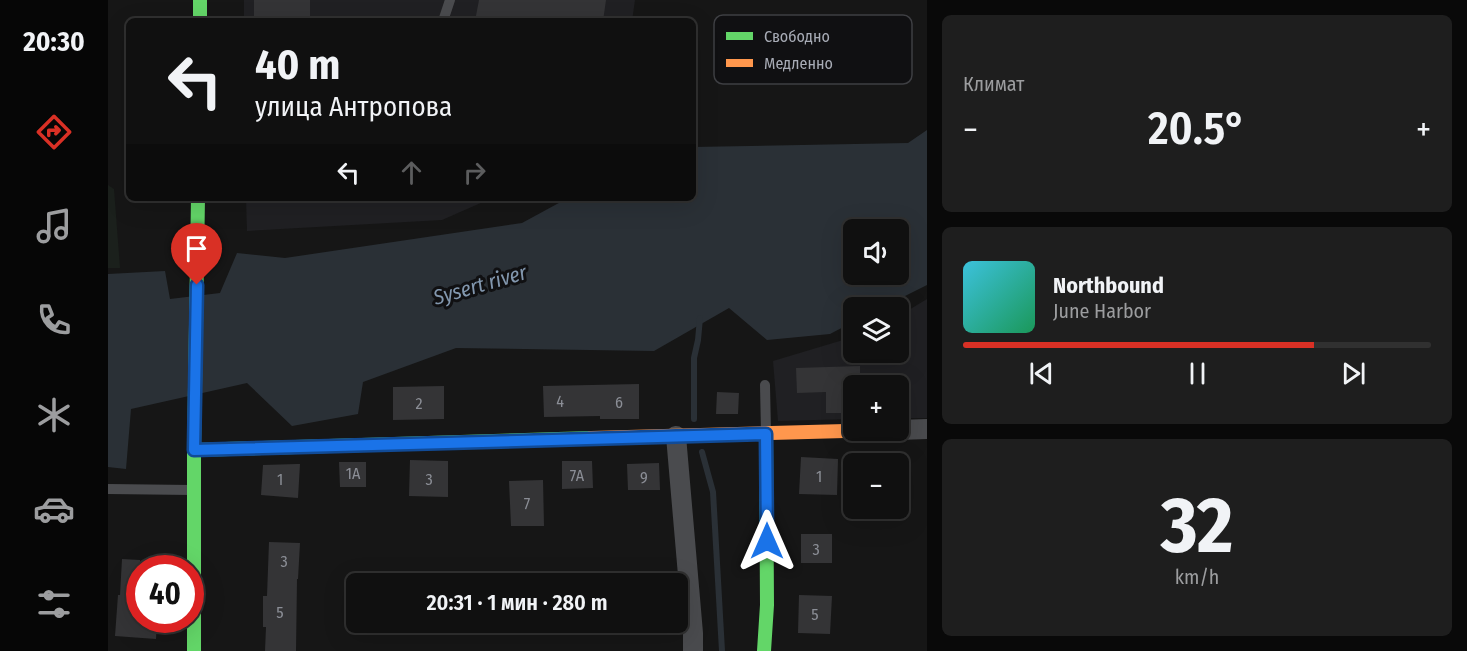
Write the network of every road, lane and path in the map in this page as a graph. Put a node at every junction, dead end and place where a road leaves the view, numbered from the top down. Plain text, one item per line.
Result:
1 (200, 0) edge
2 (450, 0) edge
3 (200, 18) edge
4 (444, 18) edge
5 (198, 201) edge
6 (765, 385) dead end
7 (927, 429) edge
8 (909, 430) edge
9 (843, 431) edge
10 (766, 434) junction
11 (676, 436) junction
12 (194, 450) junction
13 (108, 489) edge
14 (195, 490) junction
15 (194, 651) edge
16 (693, 651) edge
17 (764, 651) edge

1 - 3 street
2 - 4 lane
5 - 12 street
6 - 10 lane
7 - 8 street
9 - 10 street
10 - 11 street
10 - 17 street
11 - 12 street
11 - 16 street
12 - 14 street
13 - 14 lane
14 - 15 street

